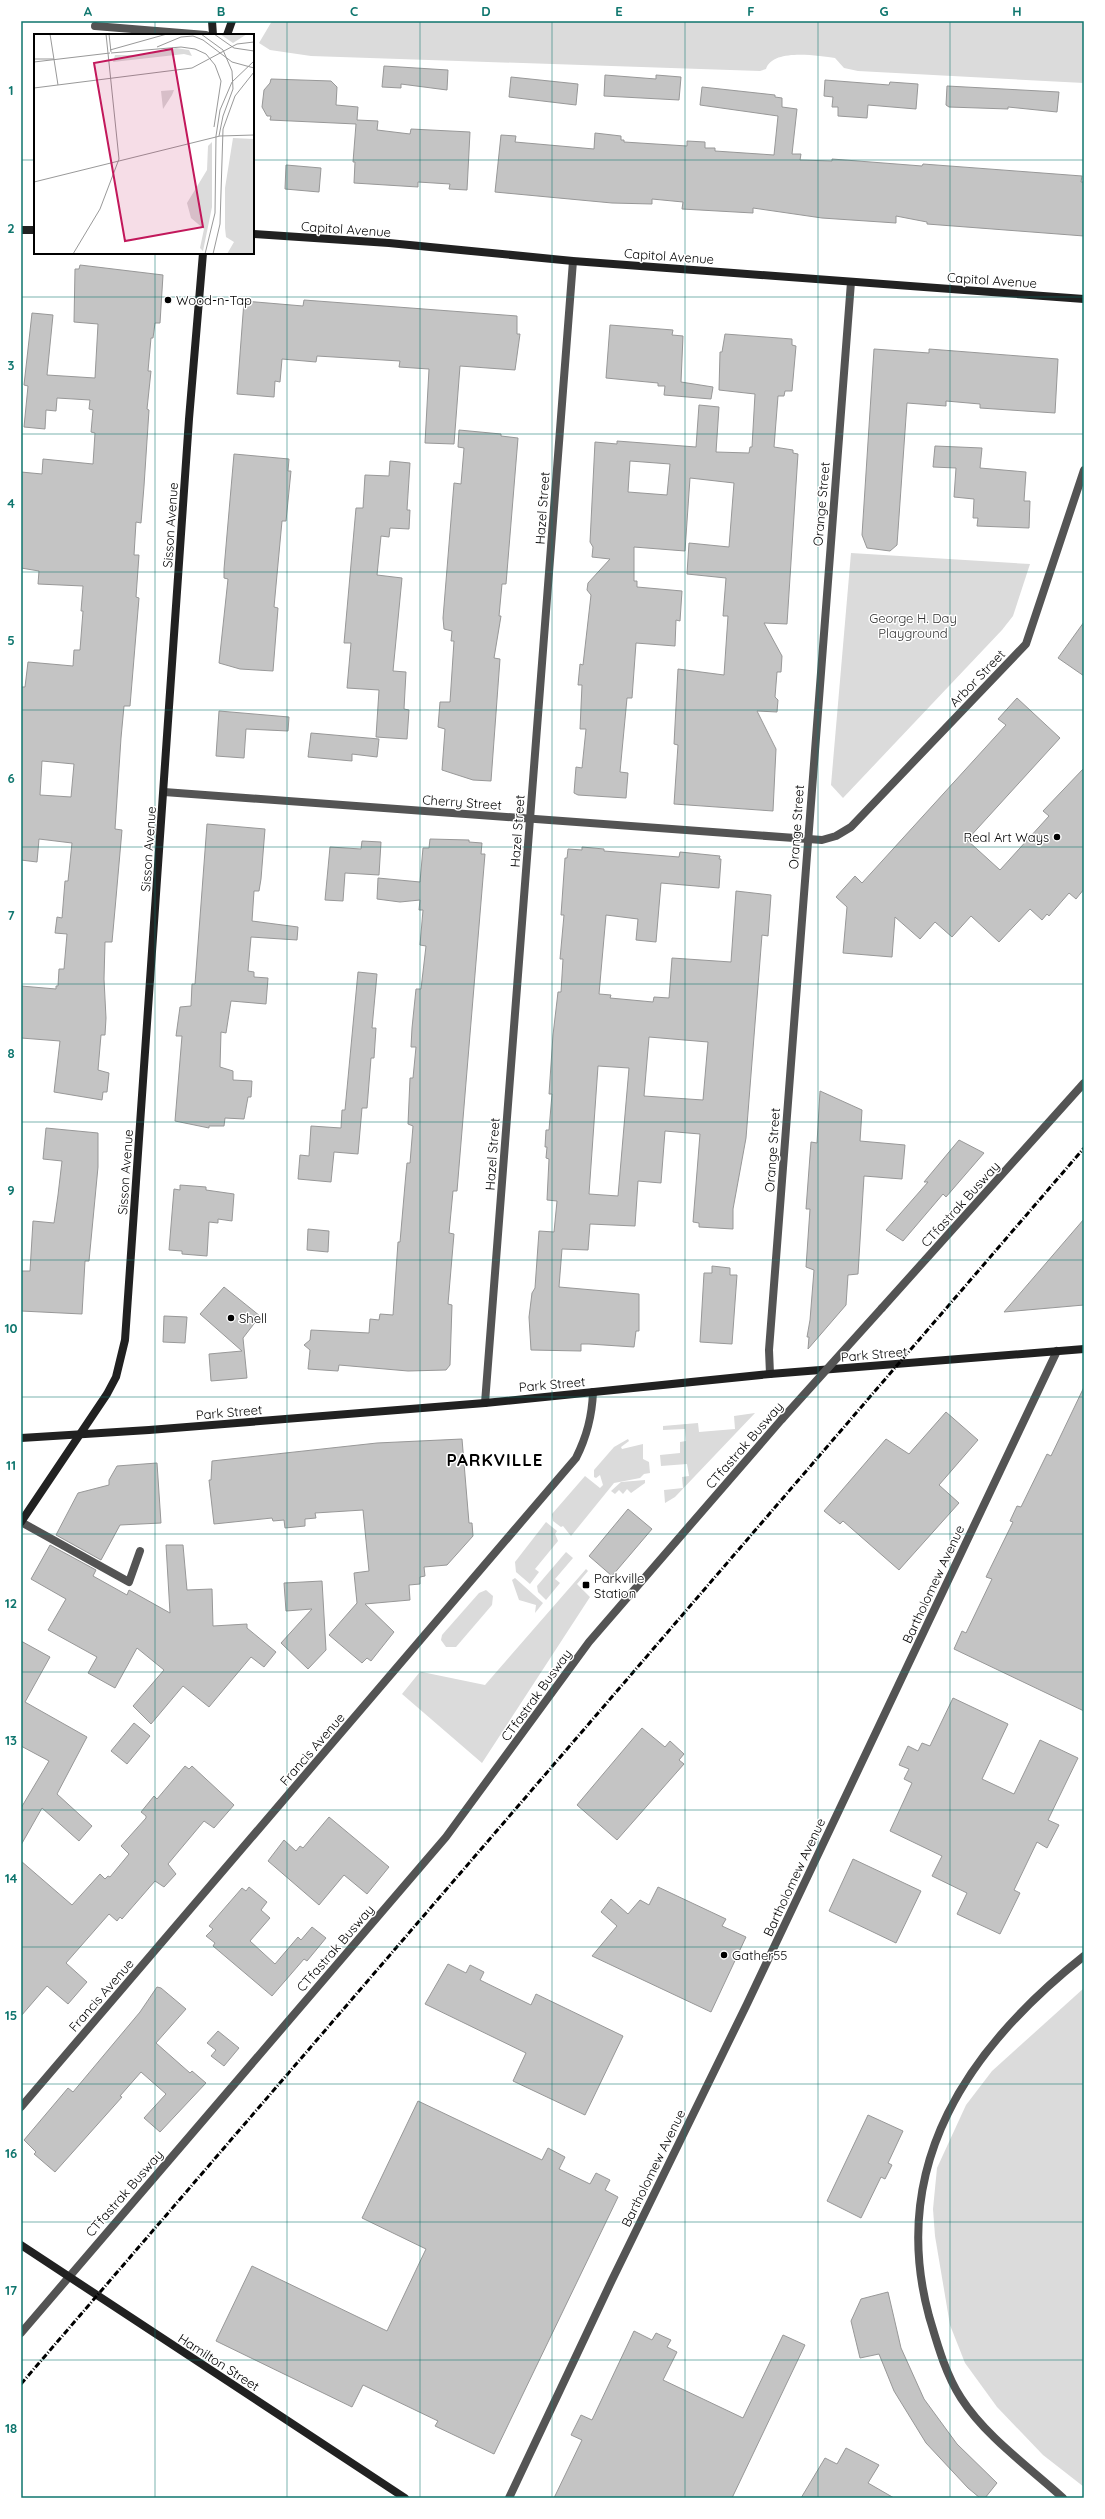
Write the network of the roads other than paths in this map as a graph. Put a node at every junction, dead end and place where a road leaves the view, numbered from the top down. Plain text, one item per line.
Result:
1 (212, 21) edge
2 (232, 21) edge
3 (95, 26) dead end
4 (194, 34) edge
5 (213, 34) edge
6 (227, 34) edge
7 (21, 230) edge
8 (34, 230) edge
9 (254, 234) edge
10 (203, 254) edge
11 (573, 261) junction
12 (851, 282) junction
13 (1084, 299) edge
14 (1084, 470) edge
15 (164, 792) junction
16 (530, 819) junction
17 (807, 838) junction
18 (1084, 1083) edge
19 (1084, 1349) edge
20 (1057, 1351) junction
21 (770, 1374) junction
22 (593, 1392) junction
23 (485, 1403) junction
24 (80, 1435) junction
25 (21, 1438) edge
26 (21, 1522) edge
27 (140, 1551) dead end
28 (1084, 1956) edge
29 (21, 2107) edge
30 (21, 2245) edge
31 (68, 2276) junction
32 (21, 2333) edge
33 (405, 2498) edge
34 (509, 2498) edge
35 (1063, 2498) edge

1 - 5 main road
2 - 6 main road
3 - 4 street
7 - 8 main road
9 - 11 main road, Capitol Avenue
10 - 15 main road, Sisson Avenue
11 - 12 main road, Capitol Avenue
11 - 16 street, Hazel Street
12 - 13 main road, Capitol Avenue
12 - 17 street, Orange Street
14 - 17 street, Arbor Street
15 - 16 street, Cherry Street
15 - 24 main road, Sisson Avenue
16 - 17 street, Cherry Street
16 - 23 street, Hazel Street
17 - 21 street, Orange Street
18 - 31 street, CTfastrak Busway, bridge
19 - 20 main road, Park Street
20 - 21 main road, Park Street
20 - 34 street, Bartholomew Avenue
21 - 22 main road, Park Street
22 - 23 main road, Park Street
22 - 29 street, Francis Avenue
23 - 24 main road, Park Street
24 - 25 main road, Park Street
24 - 26 main road, Sisson Avenue
26 - 27 street
28 - 35 street
30 - 31 main road, Hamilton Street
31 - 32 street, CTfastrak Busway
31 - 33 main road, Hamilton Street

